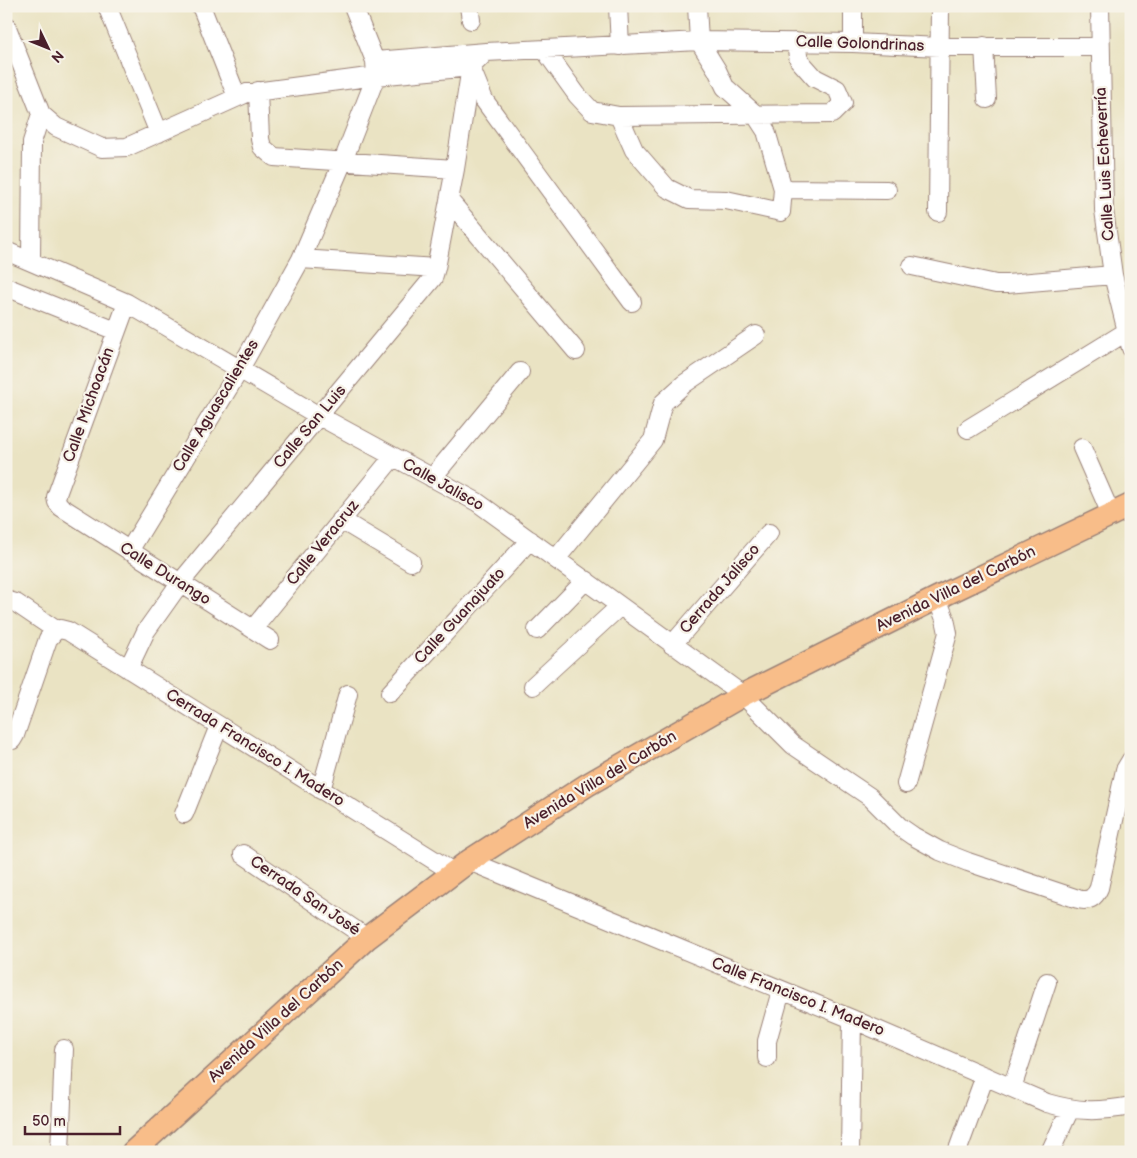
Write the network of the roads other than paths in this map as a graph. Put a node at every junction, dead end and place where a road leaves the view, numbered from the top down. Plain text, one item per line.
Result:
1 (108, 6) edge
2 (201, 6) edge
3 (353, 6) edge
4 (618, 6) edge
5 (697, 6) edge
6 (853, 6) edge
7 (940, 6) edge
8 (1100, 6) edge
9 (6, 25) edge
10 (699, 41) junction
11 (795, 42) junction
12 (853, 43) junction
13 (620, 46) junction
14 (984, 46) junction
15 (940, 47) junction
16 (1100, 47) junction
17 (544, 49) junction
18 (486, 52) junction
19 (471, 67) junction
20 (375, 69) junction
21 (258, 91) junction
22 (237, 97) junction
23 (987, 99) dead end
24 (41, 114) junction
25 (755, 114) junction
26 (619, 116) junction
27 (159, 133) junction
28 (343, 161) junction
29 (455, 169) junction
30 (783, 189) junction
31 (887, 190) dead end
32 (449, 200) junction
33 (938, 212) dead end
34 (6, 251) edge
35 (301, 259) junction
36 (31, 261) junction
37 (912, 266) dead end
38 (436, 268) junction
39 (1113, 275) junction
40 (6, 287) edge
41 (632, 302) dead end
42 (126, 303) junction
43 (116, 331) junction
44 (756, 335) dead end
45 (1128, 340) edge
46 (576, 351) dead end
47 (240, 369) junction
48 (520, 372) dead end
49 (319, 416) junction
50 (968, 429) dead end
51 (1082, 448) dead end
52 (393, 457) junction
53 (432, 478) junction
54 (61, 507) joint
55 (1121, 510) edge
56 (340, 520) junction
57 (769, 533) dead end
58 (530, 540) junction
59 (129, 551) junction
60 (556, 559) junction
61 (411, 562) dead end
62 (586, 580) junction
63 (180, 583) junction
64 (936, 598) junction
65 (6, 600) edge
66 (620, 607) junction
67 (253, 629) junction
68 (56, 630) junction
69 (537, 630) dead end
70 (270, 640) dead end
71 (672, 645) junction
72 (128, 669) junction
73 (533, 686) dead end
74 (390, 692) dead end
75 (348, 694) dead end
76 (743, 695) junction
77 (219, 726) junction
78 (10, 740) edge
79 (1131, 760) edge
80 (906, 784) dead end
81 (321, 790) junction
82 (184, 814) dead end
83 (243, 854) dead end
84 (461, 866) junction
85 (367, 938) junction
86 (1047, 982) dead end
87 (781, 991) junction
88 (852, 1019) junction
89 (64, 1049) dead end
90 (766, 1058) dead end
91 (985, 1076) junction
92 (1012, 1088) junction
93 (1131, 1106) edge
94 (1070, 1109) junction
95 (60, 1152) edge
96 (133, 1152) edge
97 (850, 1152) edge
98 (957, 1152) edge
99 (1050, 1152) edge

1 - 27 street
2 - 22 street
3 - 20 street
4 - 13 street
5 - 10 street
6 - 12 street
7 - 15 street
8 - 16 street, Calle Luis Echeverría
9 - 24 street
10 - 11 street, Calle Golondrinas
10 - 13 street, Calle Golondrinas
10 - 25 street
11 - 12 street, Calle Golondrinas
11 - 25 street
12 - 15 street, Calle Golondrinas
13 - 17 street, Calle Golondrinas
14 - 15 street, Calle Golondrinas
14 - 16 street, Calle Golondrinas
14 - 23 street
15 - 33 street
16 - 39 street, Calle Luis Echeverría
17 - 18 street, Calle Golondrinas
17 - 26 street
18 - 19 street
18 - 20 street, Calle Golondrinas
19 - 20 street
19 - 29 street, Calle San Luis
19 - 41 street
20 - 21 street
20 - 28 street, Calle Aguascalientes
21 - 22 street
21 - 28 street
22 - 27 street
24 - 27 street
24 - 36 street
25 - 26 street
25 - 30 street
26 - 30 street
28 - 29 street
28 - 35 street, Calle Aguascalientes
29 - 32 street, Calle San Luis
30 - 31 street
32 - 38 street, Calle San Luis
32 - 46 street
34 - 36 street, Calle Jalisco
35 - 38 street
35 - 47 street, Calle Aguascalientes
36 - 42 street, Calle Jalisco
37 - 39 street
38 - 49 street, Calle San Luis
39 - 45 street, Calle Luis Echeverría
40 - 43 street
42 - 43 street, Calle Michoacán
42 - 47 street, Calle Jalisco
43 - 54 street, Calle Michoacán
44 - 60 street
45 - 50 street
47 - 49 street, Calle Jalisco
47 - 59 street, Calle Aguascalientes
48 - 53 street
49 - 52 street, Calle Jalisco
49 - 63 street, Calle San Luis
51 - 55 street
52 - 53 street, Calle Jalisco
52 - 56 street, Calle Veracruz
53 - 58 street, Calle Jalisco
54 - 59 street, Calle Durango
55 - 64 main road, Avenida Villa del Carbón
56 - 61 street
56 - 67 street, Calle Veracruz
57 - 71 street, Cerrada Jalisco
58 - 60 street, Calle Jalisco
58 - 74 street, Calle Guanajuato
59 - 63 street, Calle Durango
60 - 62 street, Calle Jalisco
62 - 66 street, Calle Jalisco
62 - 69 street
63 - 67 street, Calle Durango
63 - 72 street, Calle San Luis
64 - 76 main road, Avenida Villa del Carbón
64 - 80 street
65 - 68 street, Cerrada Francisco I. Madero
66 - 71 street, Calle Jalisco
66 - 73 street
67 - 70 street, Calle Durango
68 - 72 street, Cerrada Francisco I. Madero
68 - 78 street
71 - 76 street, Calle Jalisco
72 - 77 street, Cerrada Francisco I. Madero
75 - 81 street
76 - 79 street, Calle Jalisco
76 - 84 main road, Avenida Villa del Carbón
77 - 81 street, Cerrada Francisco I. Madero
77 - 82 street
81 - 84 street, Cerrada Francisco I. Madero
83 - 85 street, Cerrada San José
84 - 85 main road, Avenida Villa del Carbón
84 - 87 street, Calle Francisco I. Madero
85 - 96 main road, Avenida Villa del Carbón
86 - 92 street
87 - 88 street, Calle Francisco I. Madero
87 - 90 street
88 - 91 street, Calle Francisco I. Madero
88 - 97 street
89 - 95 street
91 - 92 street, Calle Francisco I. Madero
91 - 98 street
92 - 94 street, Calle Francisco I. Madero
93 - 94 street, Calle Francisco I. Madero
94 - 99 street

